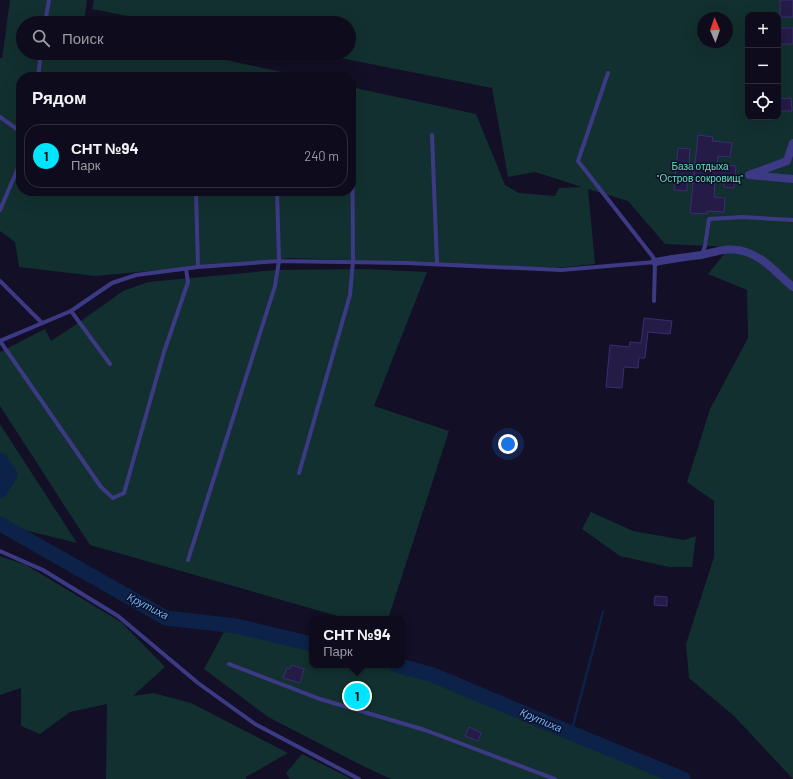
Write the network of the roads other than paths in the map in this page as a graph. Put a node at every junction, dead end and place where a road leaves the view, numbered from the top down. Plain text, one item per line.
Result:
1 (49, 0) edge
2 (47, 16) edge
3 (40, 60) edge
4 (39, 72) edge
5 (608, 73) dead end
6 (0, 117) edge
7 (16, 128) edge
8 (432, 134) dead end
9 (793, 143) edge
10 (16, 173) edge
11 (793, 179) edge
12 (196, 196) edge
13 (277, 196) edge
14 (353, 196) edge
15 (0, 210) edge
16 (793, 220) edge
17 (702, 254) junction
18 (279, 261) junction
19 (353, 261) junction
20 (655, 262) junction
21 (437, 264) junction
22 (198, 267) junction
23 (186, 269) junction
24 (0, 281) edge
25 (793, 287) edge
26 (654, 302) dead end
27 (71, 311) junction
28 (42, 323) junction
29 (0, 341) edge
30 (110, 364) dead end
31 (299, 473) dead end
32 (0, 551) edge
33 (188, 560) dead end
34 (229, 664) dead end
35 (359, 779) edge
36 (555, 779) edge

1 - 2 lane
3 - 4 lane
5 - 20 lane
6 - 7 lane
8 - 21 lane
9 - 11 street
10 - 15 lane
12 - 22 lane
13 - 18 lane
14 - 19 lane
16 - 17 lane
17 - 20 street
17 - 25 street
18 - 19 lane
18 - 22 lane
18 - 33 lane
19 - 21 lane
19 - 31 lane
20 - 21 lane
20 - 26 lane
22 - 23 lane
23 - 27 lane
23 - 29 lane
24 - 28 lane
27 - 28 lane
27 - 30 lane
28 - 29 lane
32 - 35 lane
34 - 36 lane

